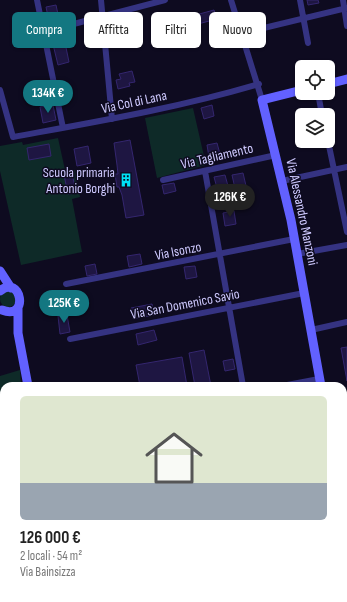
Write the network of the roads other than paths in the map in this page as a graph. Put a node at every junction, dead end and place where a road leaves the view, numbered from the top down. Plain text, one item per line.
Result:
1 (37, 0) edge
2 (101, 0) edge
3 (165, 0) edge
4 (231, 0) edge
5 (300, 0) edge
6 (343, 0) edge
7 (346, 8) edge
8 (40, 12) edge
9 (102, 12) edge
10 (118, 12) edge
11 (236, 12) edge
12 (303, 18) junction
13 (347, 26) edge
14 (266, 27) edge
15 (308, 43) dead end
16 (47, 48) edge
17 (105, 48) edge
18 (248, 48) edge
19 (347, 79) edge
20 (335, 82) edge
21 (259, 84) junction
22 (0, 90) edge
23 (295, 92) edge
24 (262, 100) junction
25 (112, 119) junction
26 (63, 128) junction
27 (329, 148) edge
28 (276, 155) junction
29 (347, 167) edge
30 (334, 170) junction
31 (205, 171) junction
32 (163, 180) dead end
33 (282, 181) junction
34 (347, 232) edge
35 (294, 239) junction
36 (347, 245) edge
37 (297, 254) junction
38 (220, 255) junction
39 (0, 271) edge
40 (66, 284) dead end
41 (11, 288) junction
42 (0, 291) edge
43 (304, 293) junction
44 (18, 308) junction
45 (229, 308) junction
46 (1, 309) edge
47 (347, 322) edge
48 (311, 330) junction
49 (18, 333) junction
50 (70, 339) dead end
51 (27, 382) edge
52 (242, 382) edge
53 (320, 382) edge

1 - 8 street
2 - 9 street
3 - 10 street
4 - 11 street, Via Alessandro Manzoni
5 - 12 street
6 - 7 street
7 - 12 street
7 - 13 street
12 - 14 street
12 - 15 street
16 - 26 street
17 - 25 street
18 - 21 street, Via Alessandro Manzoni
19 - 20 street
21 - 24 street, Via Alessandro Manzoni
21 - 25 street, Via Col di Lana
22 - 26 street, Via Col di Lana
23 - 24 street
24 - 28 street, Via Alessandro Manzoni
25 - 26 street, Via Col di Lana
27 - 30 street
28 - 31 street, Via Tagliamento
28 - 33 street, Via Alessandro Manzoni
29 - 30 street
30 - 33 street
30 - 34 street
31 - 32 street, Via Tagliamento
31 - 38 street
33 - 35 street, Via Alessandro Manzoni
35 - 37 street, Via Alessandro Manzoni
35 - 38 street, Via Isonzo
36 - 37 street
37 - 43 street, Via Alessandro Manzoni
38 - 40 street, Via Isonzo
38 - 45 street
39 - 41 street
41 - 42 street
41 - 44 street
43 - 45 street, Via San Domenico Savio
43 - 48 street, Via Alessandro Manzoni
44 - 46 street
44 - 49 street
45 - 50 street, Via San Domenico Savio
45 - 52 street
46 - 49 street
47 - 48 street
48 - 53 street, Via Alessandro Manzoni
49 - 51 street

